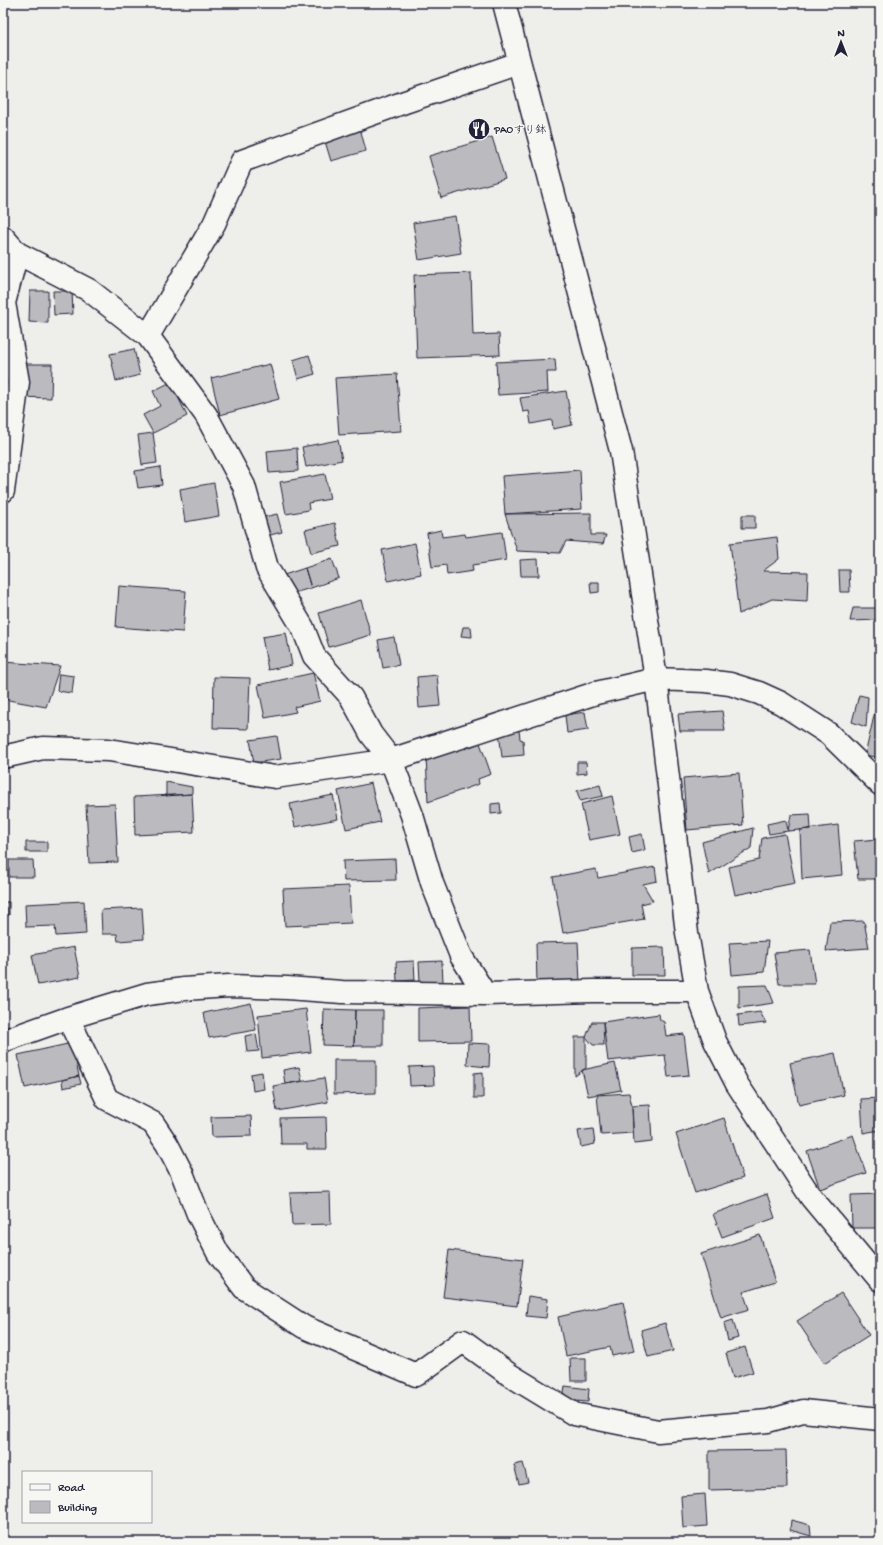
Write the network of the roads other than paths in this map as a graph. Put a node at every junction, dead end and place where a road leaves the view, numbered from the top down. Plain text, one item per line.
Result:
1 (504, 3) edge
2 (519, 63) junction
3 (10, 245) edge
4 (148, 336) junction
5 (3, 491) edge
6 (656, 679) junction
7 (3, 756) edge
8 (391, 760) junction
9 (880, 784) edge
10 (696, 991) junction
11 (485, 994) junction
12 (68, 1018) junction
13 (3, 1041) edge
14 (880, 1280) edge
15 (880, 1420) edge

1 - 2 street
2 - 4 street
2 - 6 street
3 - 4 street
3 - 5 street
4 - 8 street
6 - 8 street
6 - 9 street
6 - 10 street
7 - 8 street
8 - 11 street
10 - 11 street
10 - 14 street
11 - 12 street
12 - 13 street
12 - 15 street

